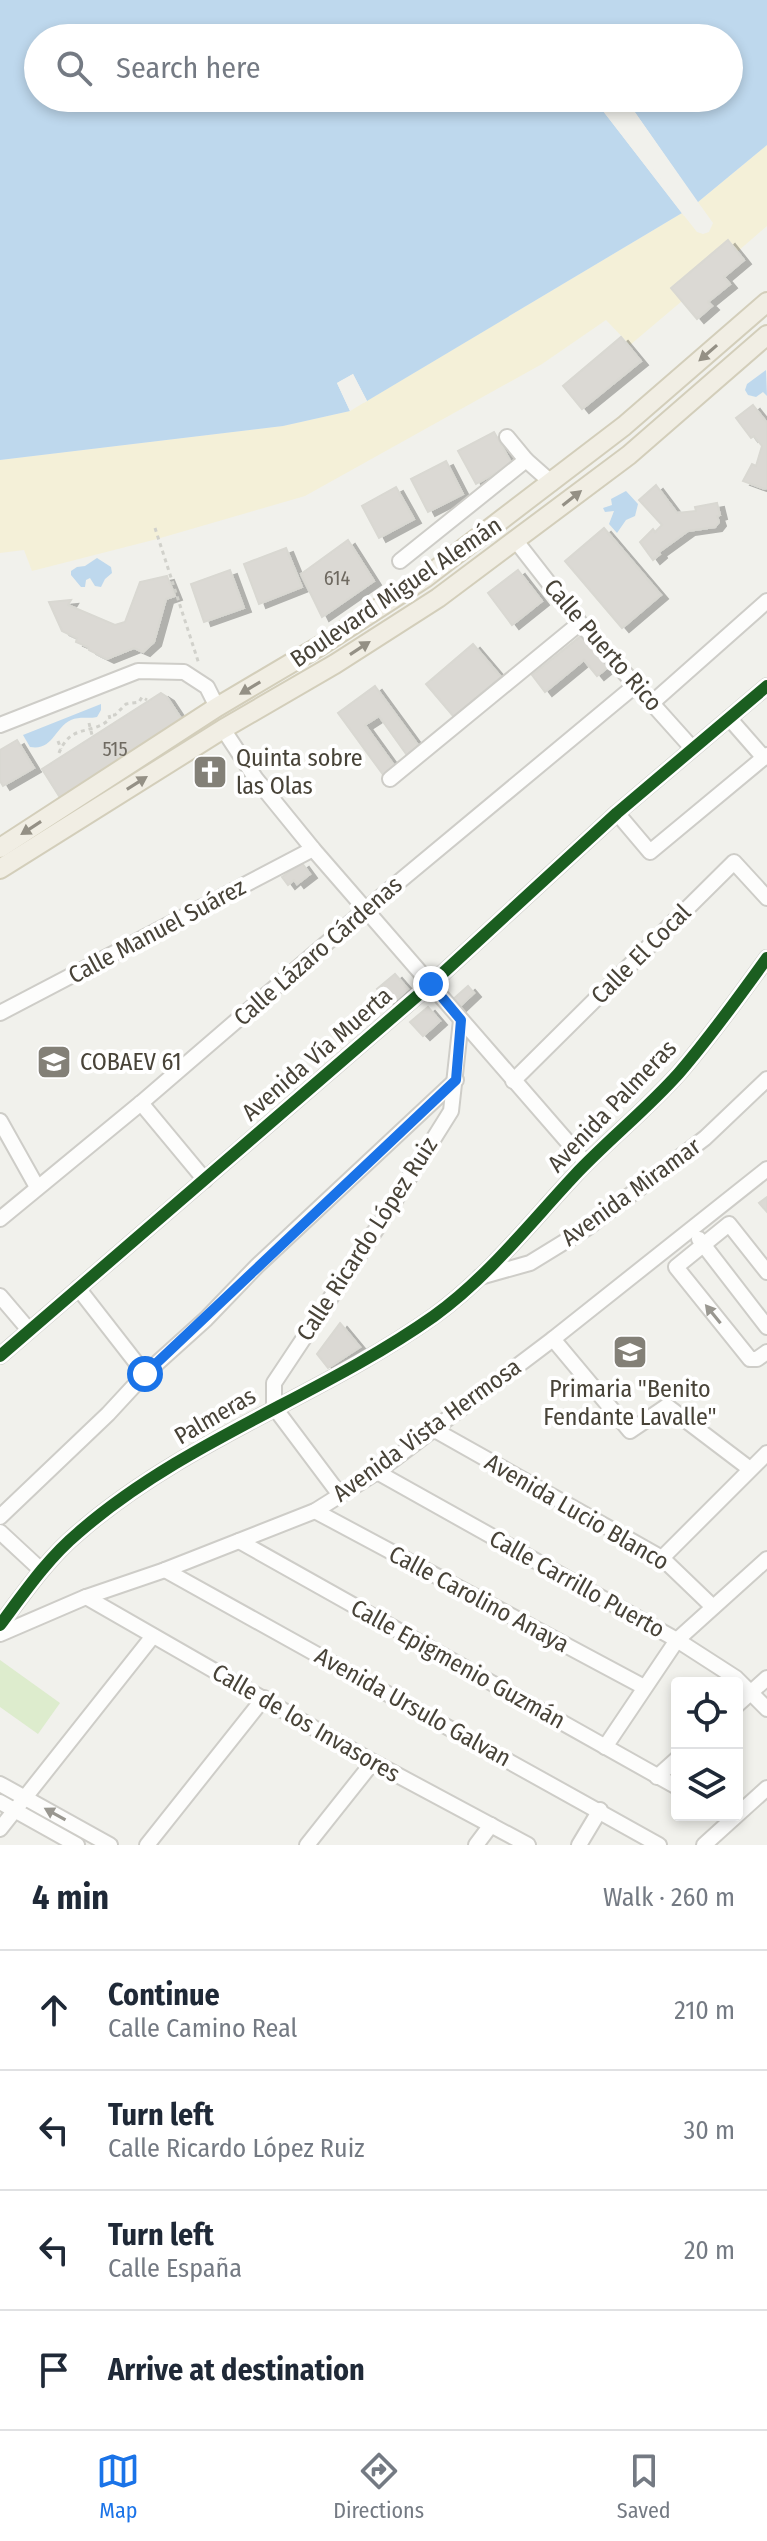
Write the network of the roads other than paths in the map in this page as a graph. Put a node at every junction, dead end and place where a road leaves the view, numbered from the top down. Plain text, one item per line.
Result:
1 (767, 302) edge
2 (767, 335) edge
3 (507, 437) dead end
4 (526, 460) junction
5 (552, 483) junction
6 (516, 541) junction
7 (400, 561) dead end
8 (767, 601) edge
9 (580, 623) junction
10 (637, 684) junction
11 (767, 686) edge
12 (653, 702) junction
13 (217, 707) junction
14 (729, 718) junction
15 (0, 725) edge
16 (223, 729) junction
17 (692, 748) junction
18 (765, 756) edge
19 (390, 779) dead end
20 (617, 813) junction
21 (0, 848) edge
22 (313, 849) junction
23 (0, 869) edge
24 (767, 898) edge
25 (365, 910) junction
26 (767, 958) edge
27 (431, 984) junction
28 (0, 1013) edge
29 (461, 1020) junction
30 (767, 1079) edge
31 (456, 1080) junction
32 (513, 1081) junction
33 (141, 1103) junction
34 (0, 1121) edge
35 (586, 1163) junction
36 (767, 1169) edge
37 (205, 1180) junction
38 (37, 1187) junction
39 (0, 1219) edge
40 (692, 1229) junction
41 (703, 1244) junction
42 (767, 1272) edge
43 (479, 1278) junction
44 (78, 1288) junction
45 (0, 1296) edge
46 (767, 1327) edge
47 (29, 1330) junction
48 (553, 1339) junction
49 (767, 1352) edge
50 (0, 1356) edge
51 (145, 1374) junction
52 (274, 1407) junction
53 (433, 1429) junction
54 (767, 1453) edge
55 (750, 1469) junction
56 (377, 1472) junction
57 (340, 1495) junction
58 (315, 1511) junction
59 (0, 1517) edge
60 (0, 1532) edge
61 (239, 1541) junction
62 (662, 1558) junction
63 (767, 1559) edge
64 (41, 1570) junction
65 (165, 1570) junction
66 (86, 1597) junction
67 (713, 1607) junction
68 (0, 1625) edge
69 (0, 1634) edge
70 (153, 1636) junction
71 (677, 1640) junction
72 (767, 1678) edge
73 (644, 1687) junction
74 (751, 1692) junction
75 (264, 1698) junction
76 (743, 1699) edge
77 (767, 1709) edge
78 (605, 1747) junction
79 (373, 1762) junction
80 (671, 1764) edge
81 (657, 1777) junction
82 (0, 1784) edge
83 (671, 1784) edge
84 (767, 1788) edge
85 (25, 1798) junction
86 (0, 1802) edge
87 (743, 1807) edge
88 (15, 1810) junction
89 (600, 1810) junction
90 (728, 1821) edge
91 (491, 1825) junction
92 (0, 1829) edge
93 (711, 1843) edge
94 (77, 1845) edge
95 (110, 1845) edge
96 (147, 1845) edge
97 (307, 1845) edge
98 (476, 1845) edge
99 (528, 1845) edge
100 (579, 1845) edge
101 (659, 1845) edge

1 -> 5 main road, Boulevard Miguel Alemán
6 -> 2 main road, Boulevard Miguel Alemán
3 - 4 street
4 - 5 street
4 - 7 street
5 -> 13 main road, Boulevard Miguel Alemán
6 - 9 street, Calle Puerto Rico
16 -> 6 main road, Boulevard Miguel Alemán
8 - 12 street
9 - 10 street, Calle Puerto Rico
9 - 19 street
10 - 12 street, Calle Puerto Rico
10 - 25 street, Calle Lázaro Cárdenas
11 - 14 street, Avenida Vía Muerta
12 - 17 street, Calle Puerto Rico
13 - 15 street
13 -> 21 main road, Boulevard Miguel Alemán
14 - 17 street, Avenida Vía Muerta
14 - 18 street
16 - 22 street
23 -> 16 main road, Boulevard Miguel Alemán
17 - 20 street, Avenida Vía Muerta
18 - 20 street
20 - 27 street, Avenida Vía Muerta
22 - 25 street
22 - 28 street, Calle Manuel Suárez
24 - 32 street, Calle El Cocal
25 - 27 street
25 - 33 street, Calle Lázaro Cárdenas
26 - 35 street, Avenida Palmeras
27 - 29 street
27 - 37 street, Avenida Vía Muerta
29 - 31 street, Calle Ricardo López Ruiz
29 - 32 street
30 - 43 street, Avenida Miramar
31 - 51 street
31 - 52 street, Calle Ricardo López Ruiz
32 - 35 street
33 - 37 street
33 - 38 street, Calle Lázaro Cárdenas
34 - 38 street
35 - 43 street, Avenida Palmeras
36 - 40 street, Avenida Vista Hermosa
37 - 44 street, Avenida Vía Muerta
38 - 39 street, Calle Lázaro Cárdenas
40 - 41 street
40 - 48 street, Avenida Vista Hermosa
41 - 42 street
41 - 46 street
49 -> 41 street
43 - 52 street, Palmeras
44 - 47 street, Avenida Vía Muerta
44 - 51 street
45 - 47 street
47 - 50 street, Avenida Vía Muerta
48 - 53 street, Avenida Vista Hermosa
48 - 55 street
51 - 59 street
52 - 57 street
52 - 64 street, Palmeras
53 - 56 street, Avenida Vista Hermosa
53 - 62 street, Avenida Lucio Blanco
54 - 55 street
55 - 62 street
56 - 57 street, Avenida Vista Hermosa
56 - 71 street, Calle Carrillo Puerto
57 - 58 street, Avenida Vista Hermosa
58 - 61 street, Avenida Vista Hermosa
58 - 73 street, Calle Carolino Anaya
60 - 64 street
61 - 65 street, Avenida Vista Hermosa
61 - 78 street, Calle Epigmenio Guzmán
62 - 67 street, Avenida Lucio Blanco
63 - 67 street
64 - 68 street, Palmeras
65 - 66 street, Avenida Vista Hermosa
65 - 89 street, Avenida Ursulo Galvan
66 - 69 street, Avenida Vista Hermosa
66 - 70 street, Calle de los Invasores
67 - 71 street
70 - 75 street, Calle de los Invasores
70 - 85 street
71 - 73 street
71 - 74 street, Calle Carrillo Puerto
72 - 74 street
73 - 78 street
74 - 76 street
74 - 77 street, Calle Carrillo Puerto
75 - 79 street, Calle de los Invasores
75 - 96 street
78 - 81 street, Calle Epigmenio Guzmán
79 - 91 street, Calle de los Invasores
79 - 97 street
80 - 81 street
81 - 83 street, Calle Epigmenio Guzmán
82 - 85 street
84 - 87 street
85 - 88 street
95 -> 85 street
86 - 88 street
88 - 92 street
88 - 94 street
89 - 100 street
89 - 101 street, Avenida Ursulo Galvan
90 - 93 street
91 - 98 street
91 - 99 street, Calle de los Invasores

